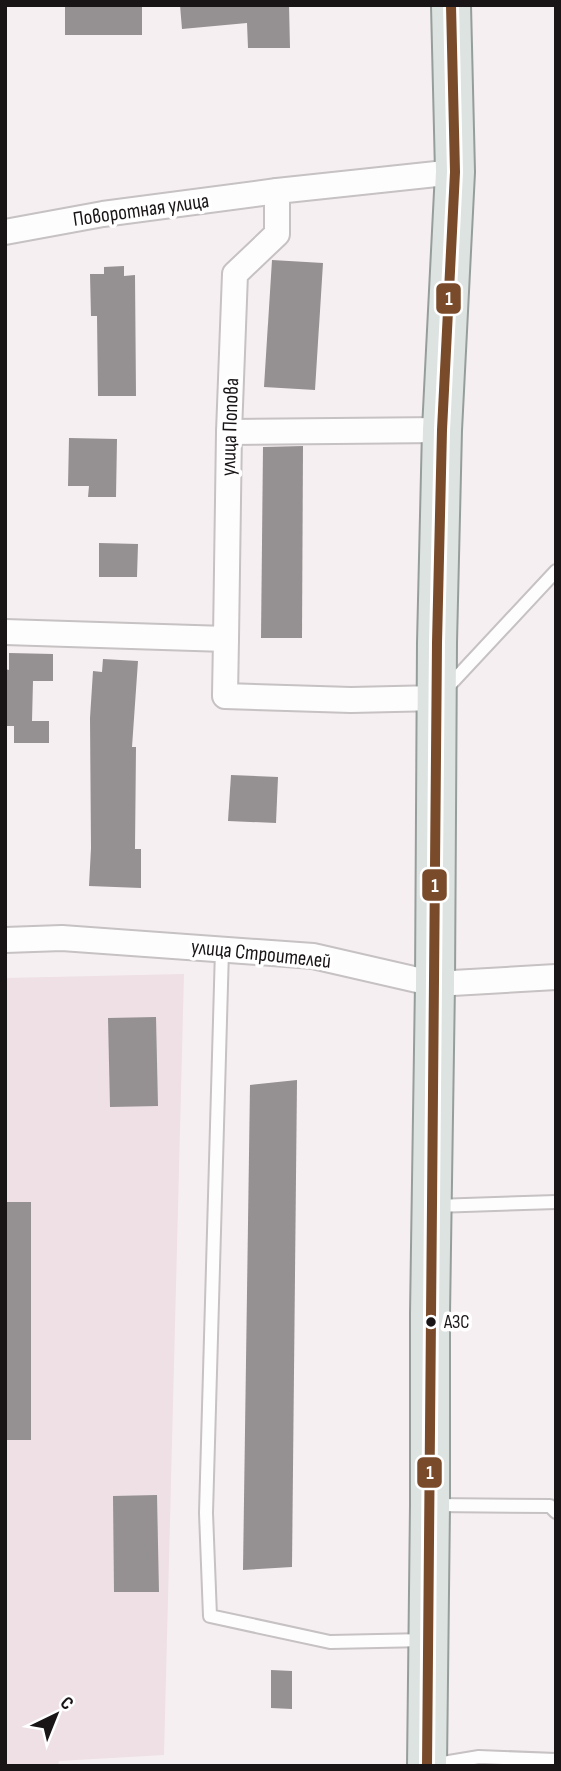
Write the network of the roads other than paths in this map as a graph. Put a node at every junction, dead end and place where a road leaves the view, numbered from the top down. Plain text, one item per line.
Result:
1 (451, 5) edge
2 (455, 172) junction
3 (277, 191) junction
4 (5, 232) edge
5 (442, 430) junction
6 (229, 432) junction
7 (556, 571) edge
8 (5, 632) edge
9 (226, 639) junction
10 (438, 698) junction
11 (5, 940) edge
12 (222, 950) junction
13 (556, 977) edge
14 (435, 984) junction
15 (556, 1202) edge
16 (431, 1206) junction
17 (430, 1505) junction
18 (556, 1512) edge
19 (428, 1639) junction
20 (556, 1760) edge
21 (426, 1766) edge

1 - 2 main road
2 - 3 street
2 - 5 main road
3 - 4 street, Поворотная улица
3 - 6 street, улица Попова
5 - 6 street
5 - 10 main road
6 - 9 street, улица Попова
7 - 10 lane
8 - 9 street
9 - 10 street, улица Попова
10 - 14 main road
11 - 12 street, улица Строителей
12 - 14 street, улица Строителей
12 - 19 lane
13 - 14 street, улица Строителей
14 - 16 main road
15 - 16 lane
16 - 17 main road
17 - 18 lane
17 - 19 main road
19 - 21 main road
20 - 21 lane

